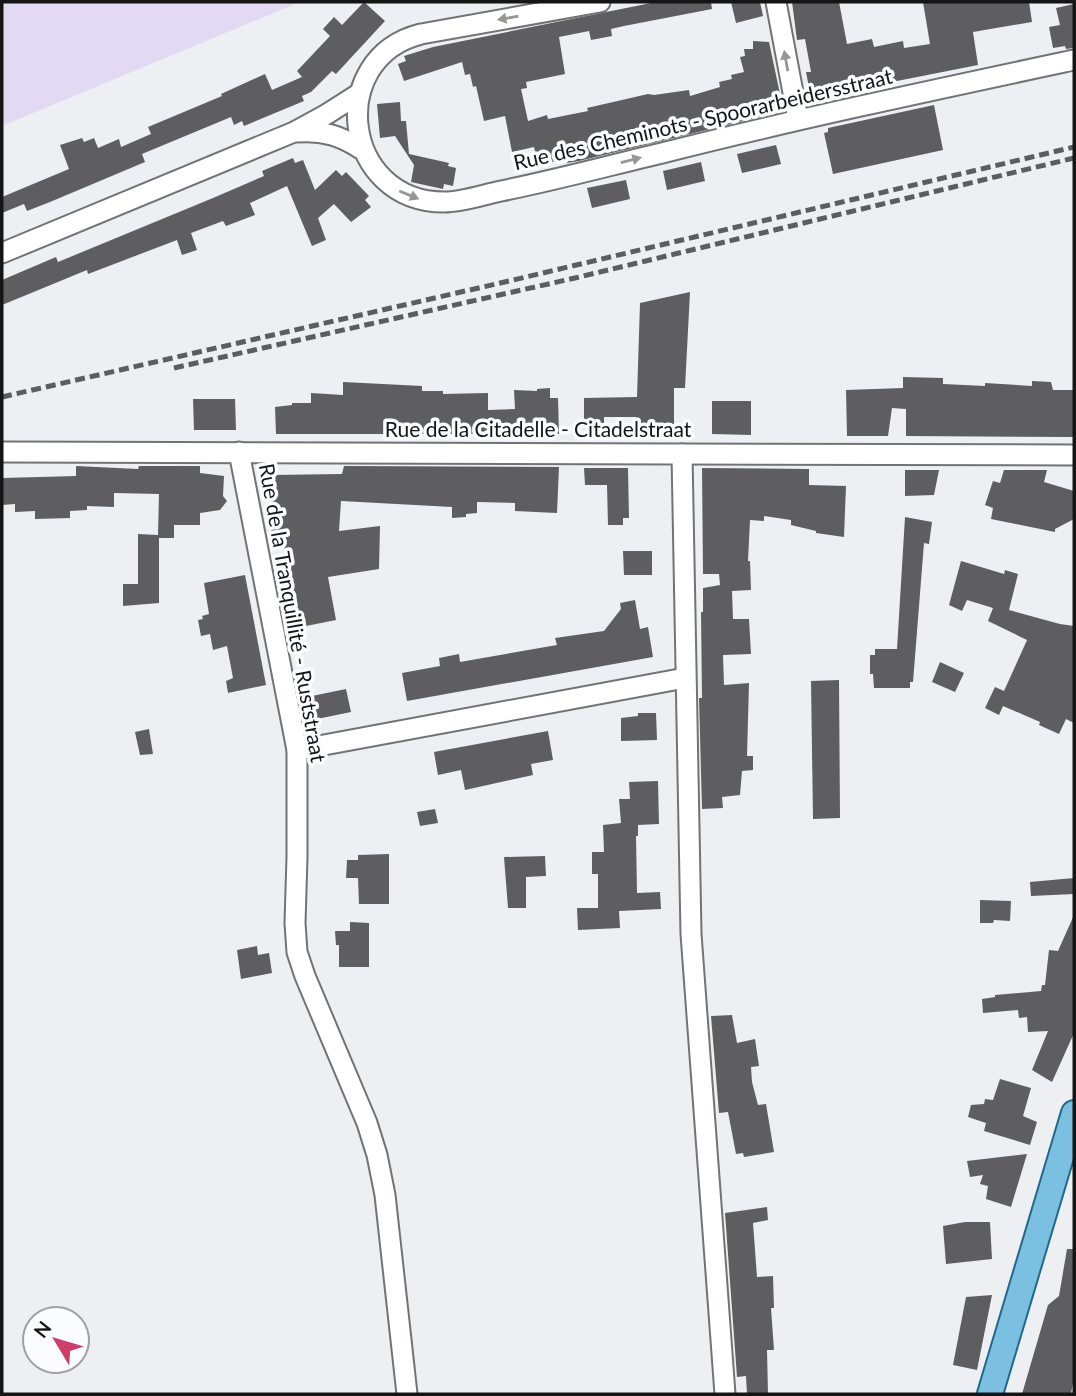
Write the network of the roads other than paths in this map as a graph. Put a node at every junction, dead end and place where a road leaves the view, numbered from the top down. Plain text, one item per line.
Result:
1 (600, 2) edge
2 (776, 2) edge
3 (1074, 60) edge
4 (359, 93) junction
5 (798, 119) junction
6 (293, 132) junction
7 (361, 149) junction
8 (2, 253) edge
9 (2, 452) edge
10 (239, 452) junction
11 (682, 454) junction
12 (1074, 456) edge
13 (684, 678) junction
14 (296, 750) junction
15 (1074, 1113) edge
16 (407, 1394) edge
17 (725, 1394) edge
18 (990, 1394) edge

1 -> 4 street
5 -> 2 street
3 - 5 street, Rue des Cheminots - Spoorarbeidersstraat
4 - 6 street
4 - 7 street
7 -> 5 street, Rue des Cheminots - Spoorarbeidersstraat
6 - 7 street
6 - 8 street
9 - 10 street, Rue de la Citadelle - Citadelstraat
10 - 11 street, Rue de la Citadelle - Citadelstraat
10 - 14 street, Rue de la Tranquillité - Ruststraat
11 - 12 street, Rue de la Citadelle - Citadelstraat
11 - 13 street
13 - 14 street
13 - 17 street
14 - 16 street, Rue de la Tranquillité - Ruststraat
15 - 18 main road

